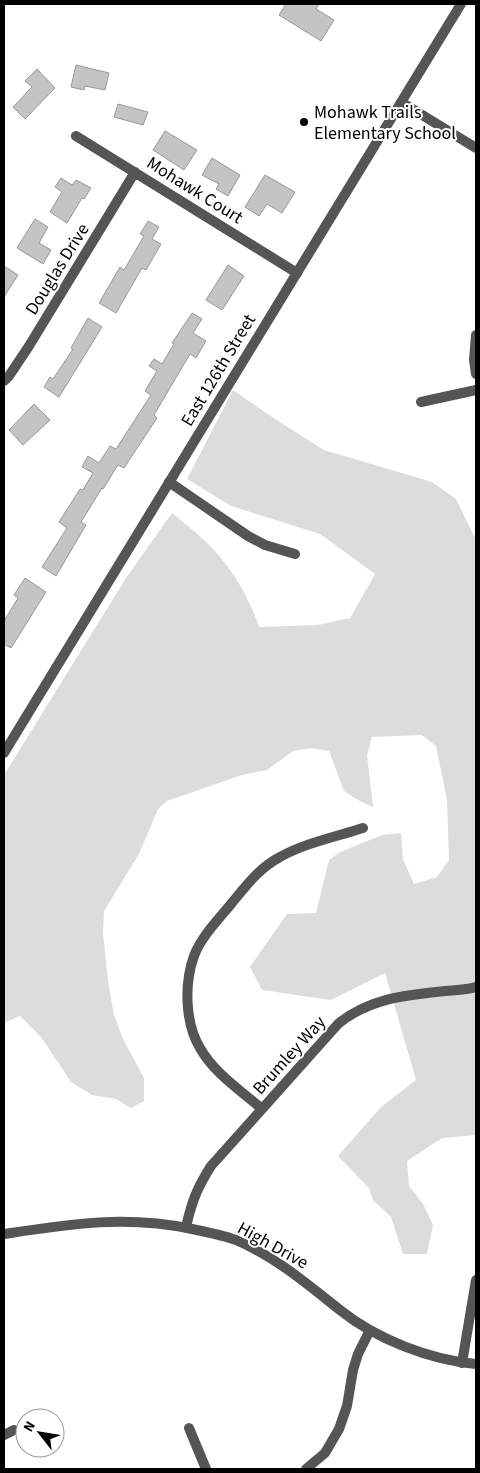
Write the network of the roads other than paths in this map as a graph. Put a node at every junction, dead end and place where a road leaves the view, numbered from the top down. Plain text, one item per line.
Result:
1 (461, 4) edge
2 (401, 102) junction
3 (76, 136) dead end
4 (476, 148) edge
5 (135, 172) junction
6 (297, 273) junction
7 (476, 335) edge
8 (476, 374) edge
9 (4, 381) edge
10 (476, 390) edge
11 (421, 402) dead end
12 (169, 482) junction
13 (295, 554) dead end
14 (4, 753) edge
15 (363, 828) dead end
16 (476, 987) edge
17 (262, 1109) junction
18 (186, 1227) junction
19 (4, 1234) edge
20 (476, 1280) edge
21 (370, 1330) junction
22 (462, 1363) junction
23 (476, 1364) edge
24 (189, 1428) dead end
25 (14, 1430) dead end
26 (4, 1435) edge
27 (206, 1469) edge
28 (306, 1469) edge

1 - 2 street, East 126th Street
2 - 4 street
2 - 6 street, East 126th Street
3 - 5 street, Mohawk Court
5 - 6 street, Mohawk Court
5 - 9 street, Douglas Drive
6 - 12 street, East 126th Street
7 - 8 street
10 - 11 street
12 - 13 street
12 - 14 street, East 126th Street
15 - 17 street
16 - 17 street, Brumley Way
17 - 18 street, Brumley Way
18 - 19 street, High Drive
18 - 21 street, High Drive
20 - 22 street
21 - 22 street, High Drive
21 - 28 street
22 - 23 street, High Drive
24 - 27 street
25 - 26 street

